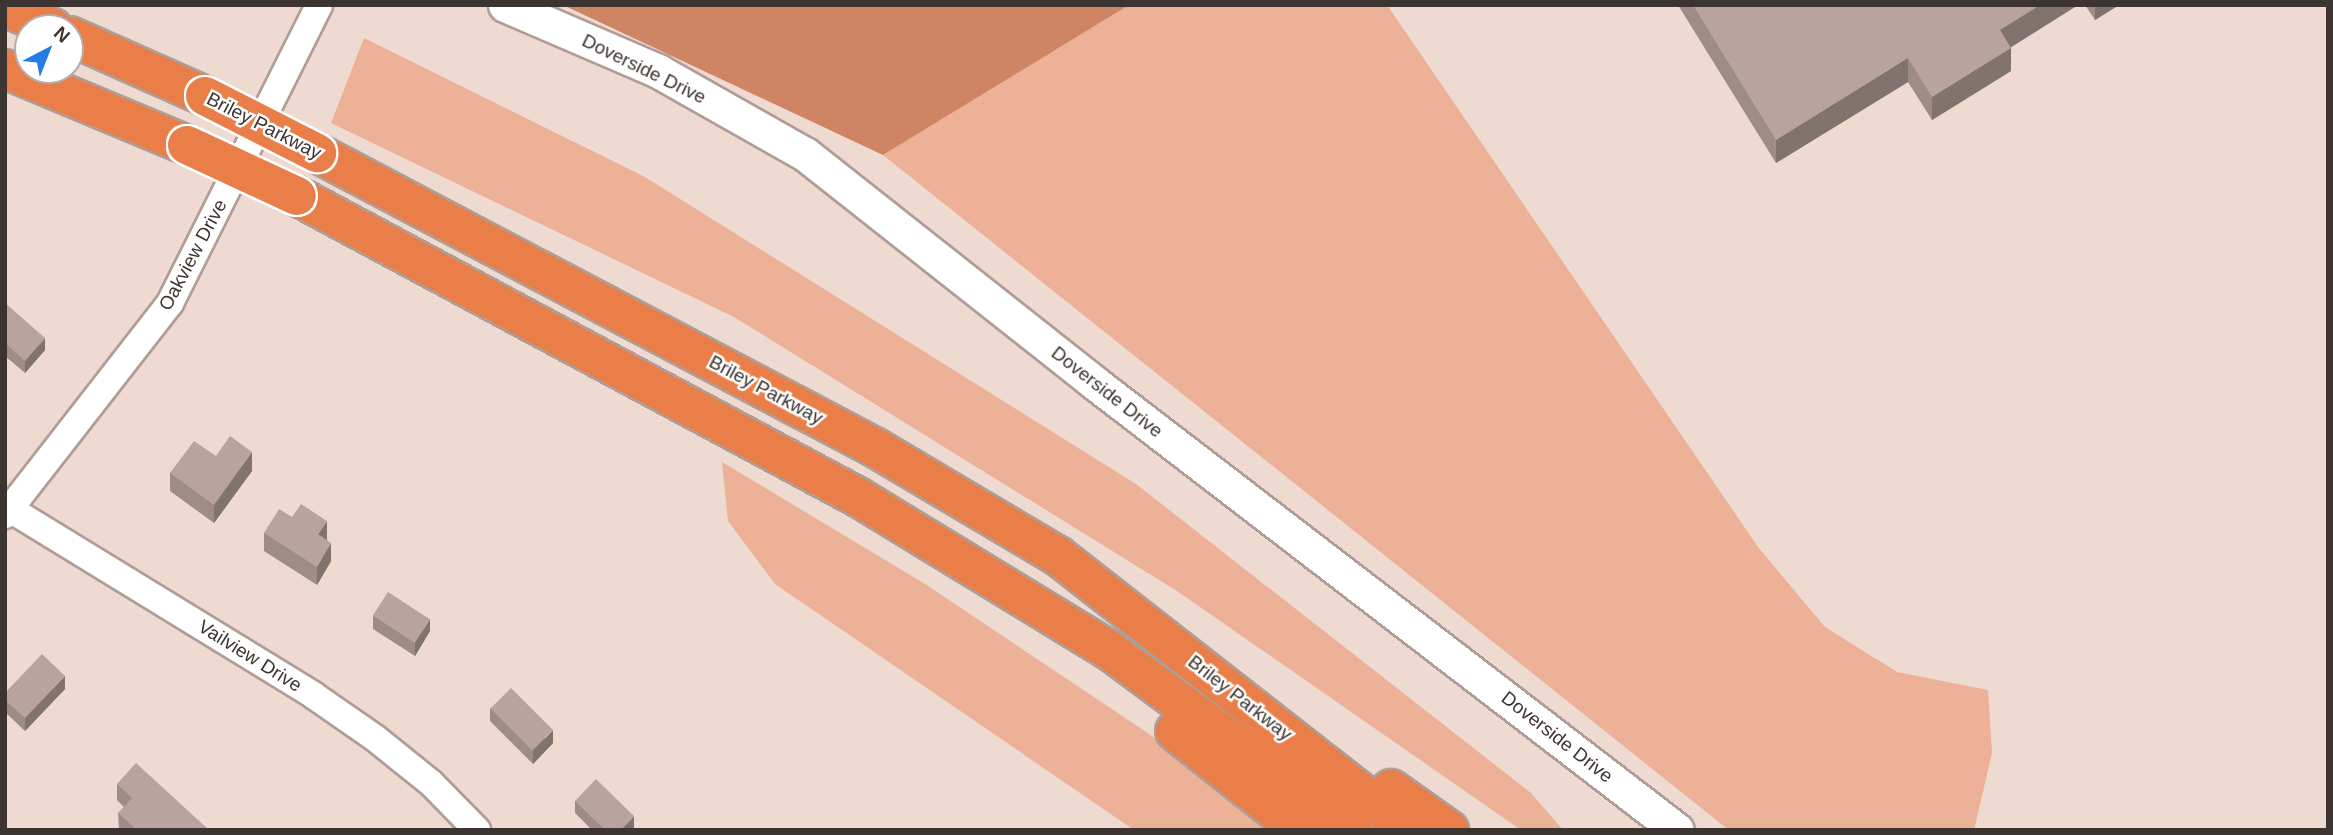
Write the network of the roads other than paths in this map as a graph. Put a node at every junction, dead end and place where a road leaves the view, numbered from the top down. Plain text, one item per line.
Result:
1 (319, 5) edge
2 (505, 5) edge
3 (84, 42) edge
4 (5, 69) edge
5 (859, 497) junction
6 (7, 510) edge
7 (1058, 556) junction
8 (477, 830) edge
9 (1300, 830) edge
10 (1352, 830) edge
11 (1409, 830) edge
12 (1449, 830) edge
13 (1677, 830) edge

1 - 6 street, Oakview Drive
2 - 13 street, Doverside Drive
3 - 7 highway, Briley Parkway, bridge
4 - 5 highway, Briley Parkway, bridge
5 - 9 highway
5 - 10 highway, Briley Parkway
6 - 8 street, Vailview Drive
7 - 11 highway, Briley Parkway
7 - 12 highway

